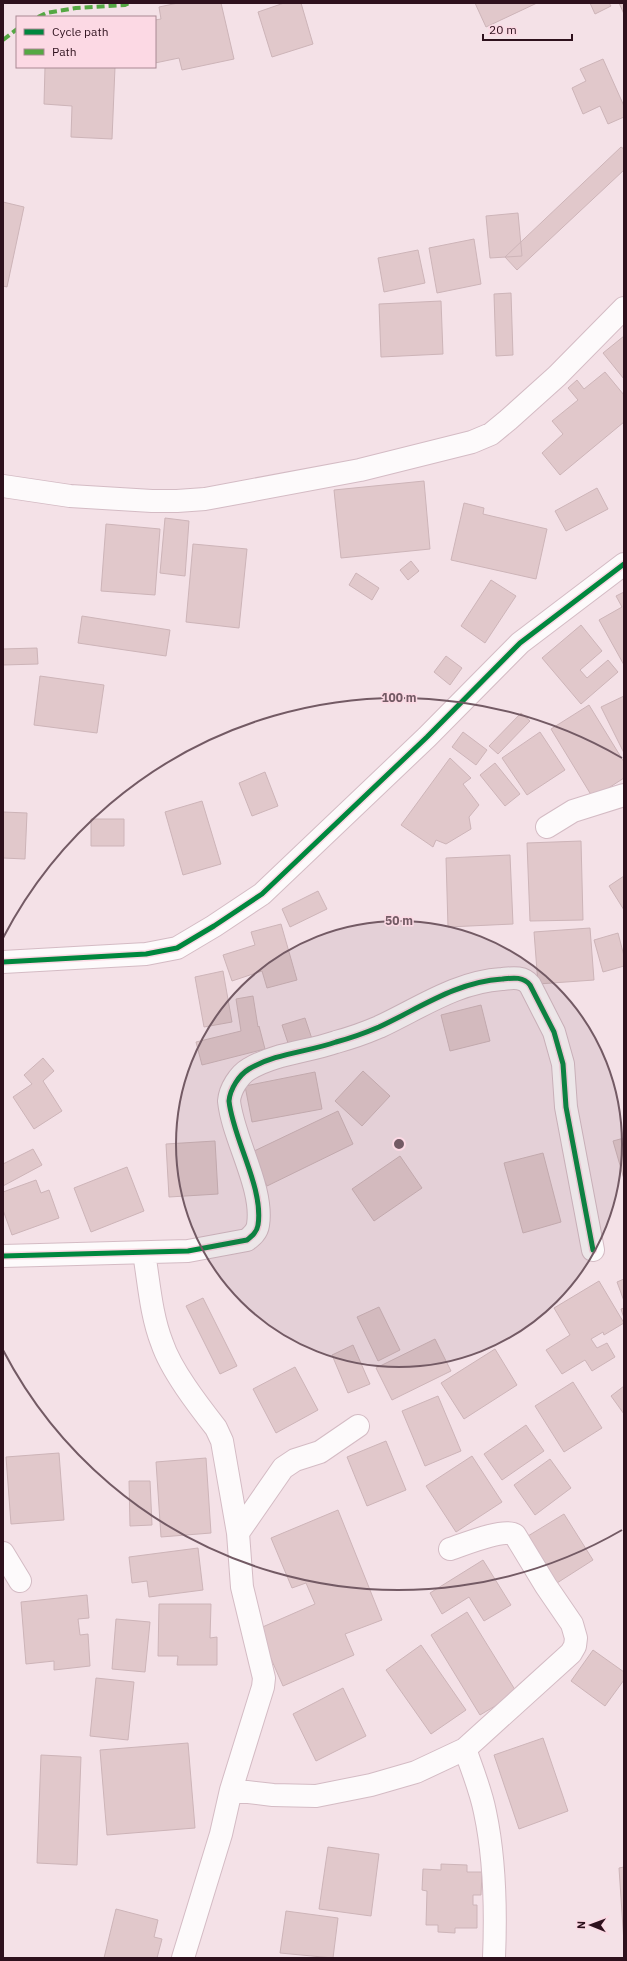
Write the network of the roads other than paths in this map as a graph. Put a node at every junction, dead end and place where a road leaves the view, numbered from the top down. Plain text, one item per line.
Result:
1 (624, 308) edge
2 (3, 486) edge
3 (624, 564) edge
4 (624, 795) edge
5 (547, 827) dead end
6 (3, 962) edge
7 (593, 1250) dead end
8 (144, 1253) junction
9 (3, 1256) edge
10 (358, 1426) dead end
11 (238, 1532) junction
12 (450, 1548) dead end
13 (3, 1553) edge
14 (20, 1581) dead end
15 (465, 1749) junction
16 (231, 1790) junction
17 (184, 1958) edge
18 (494, 1958) edge

1 - 2 street
3 - 6 street
4 - 5 street
7 - 8 street
8 - 9 street
8 - 11 street
10 - 11 street
11 - 16 street
12 - 15 street
13 - 14 street
15 - 16 street
15 - 18 street
16 - 17 street

